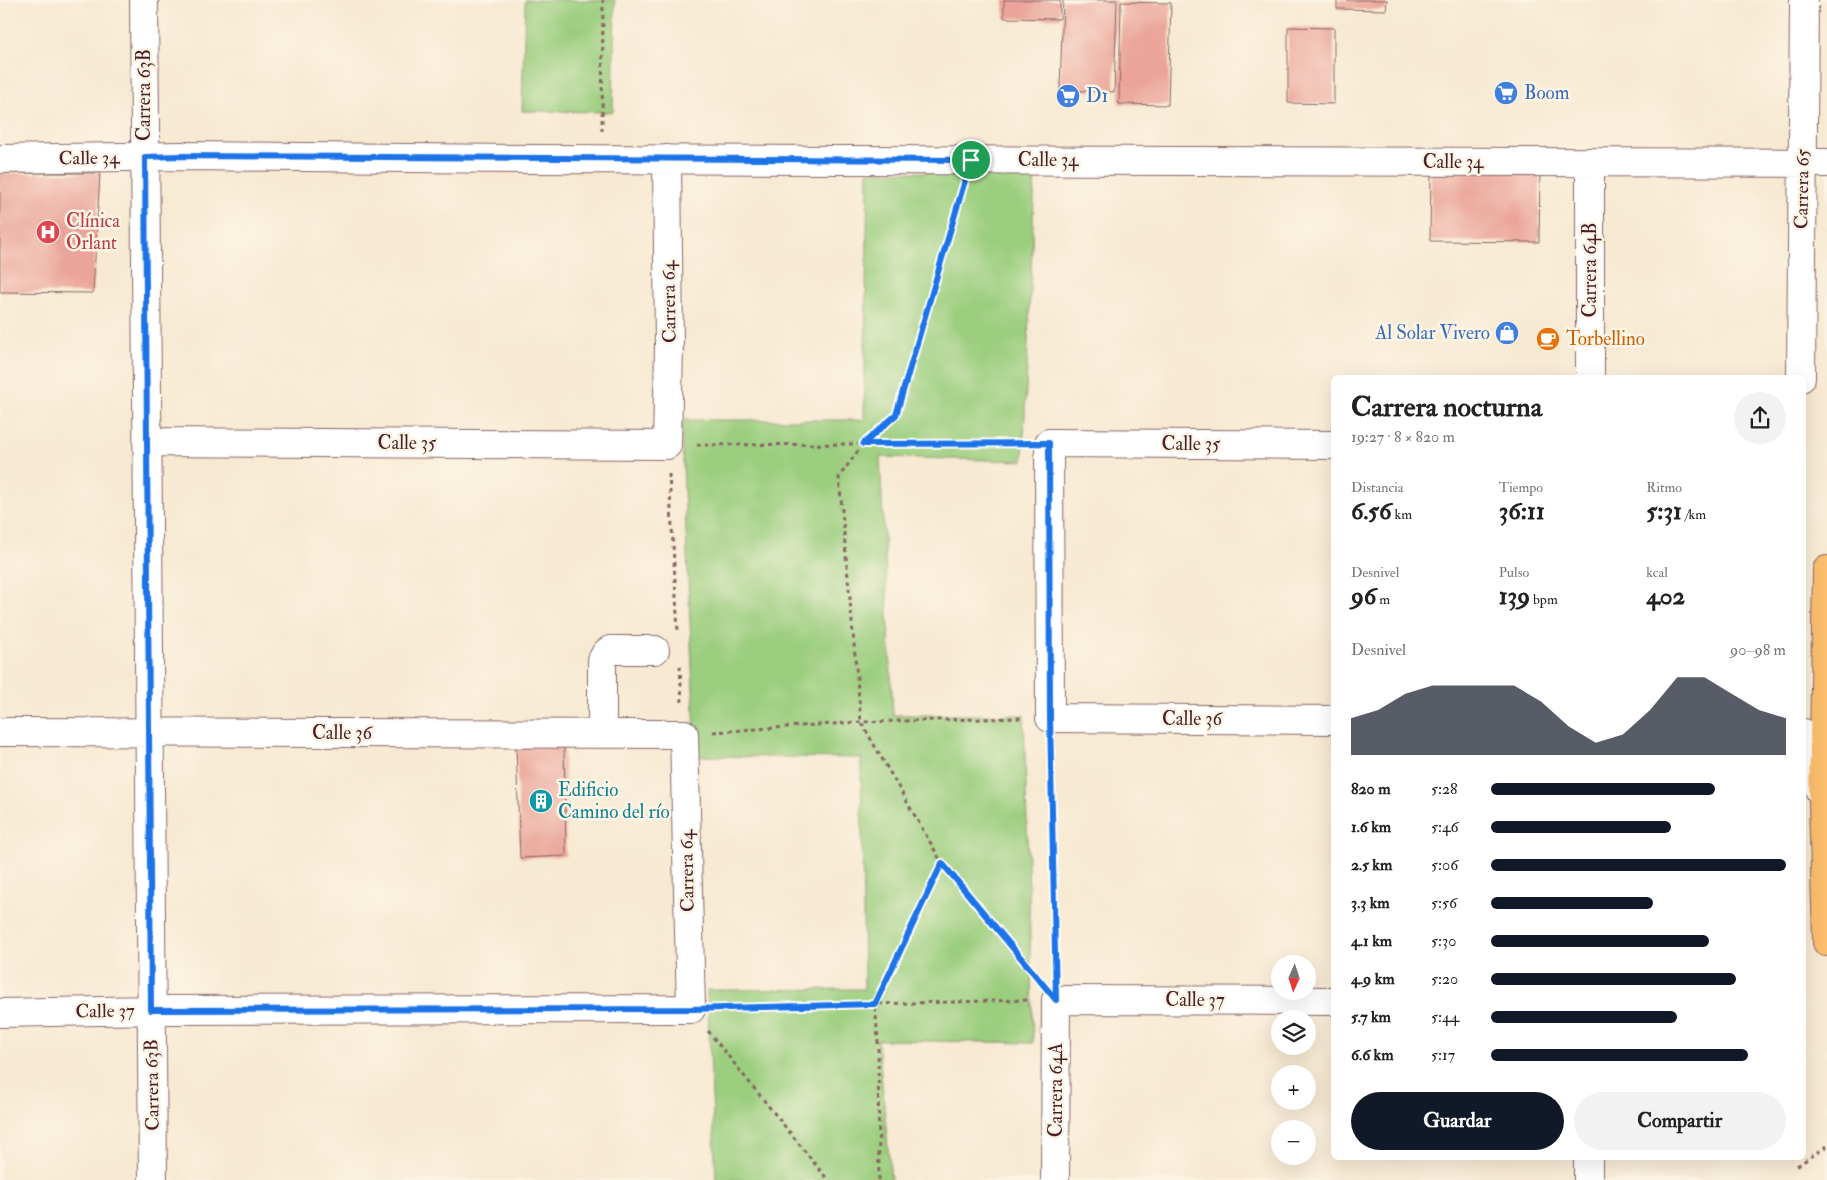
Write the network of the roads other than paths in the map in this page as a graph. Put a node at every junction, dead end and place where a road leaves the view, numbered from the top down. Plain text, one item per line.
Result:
1 (144, 0) edge
2 (1804, 0) edge
3 (145, 157) junction
4 (0, 159) edge
5 (667, 160) junction
6 (1590, 162) junction
7 (1815, 163) edge
8 (1590, 375) edge
9 (1800, 375) edge
10 (147, 442) junction
11 (667, 445) joint
12 (1331, 445) edge
13 (1827, 570) edge
14 (655, 650) dead end
15 (1050, 718) joint
16 (1331, 720) edge
17 (0, 732) edge
18 (149, 733) junction
19 (602, 734) junction
20 (684, 734) joint
21 (1806, 739) edge
22 (1825, 798) edge
23 (1827, 942) edge
24 (1056, 1000) joint
25 (1331, 1001) edge
26 (691, 1009) joint
27 (151, 1010) junction
28 (0, 1014) edge
29 (1588, 1160) edge
30 (153, 1180) edge
31 (1055, 1180) edge
32 (1588, 1180) edge

1 - 3 street, Carrera 63B
2 - 7 street, Carrera 65
3 - 4 street, Calle 34
3 - 5 street, Calle 34
3 - 10 street, Carrera 63B
5 - 6 street, Calle 34
5 - 11 street, Carrera 64
6 - 7 street, Calle 34
6 - 8 street, Carrera 64B
7 - 9 street, Carrera 65
10 - 11 street, Calle 35
10 - 18 street, Carrera 63B
12 - 15 street, Calle 35
13 - 22 main road
14 - 19 street
15 - 16 street, Calle 36
17 - 18 street, Calle 36
18 - 19 street, Calle 36
18 - 27 street, Carrera 63B
19 - 20 street, Calle 36
20 - 26 street, Carrera 64
21 - 22 street
22 - 23 main road
24 - 25 street, Calle 37
24 - 31 street, Carrera 64A
26 - 27 street, Calle 37
27 - 28 street, Calle 37
27 - 30 street, Carrera 63B
29 - 32 street

